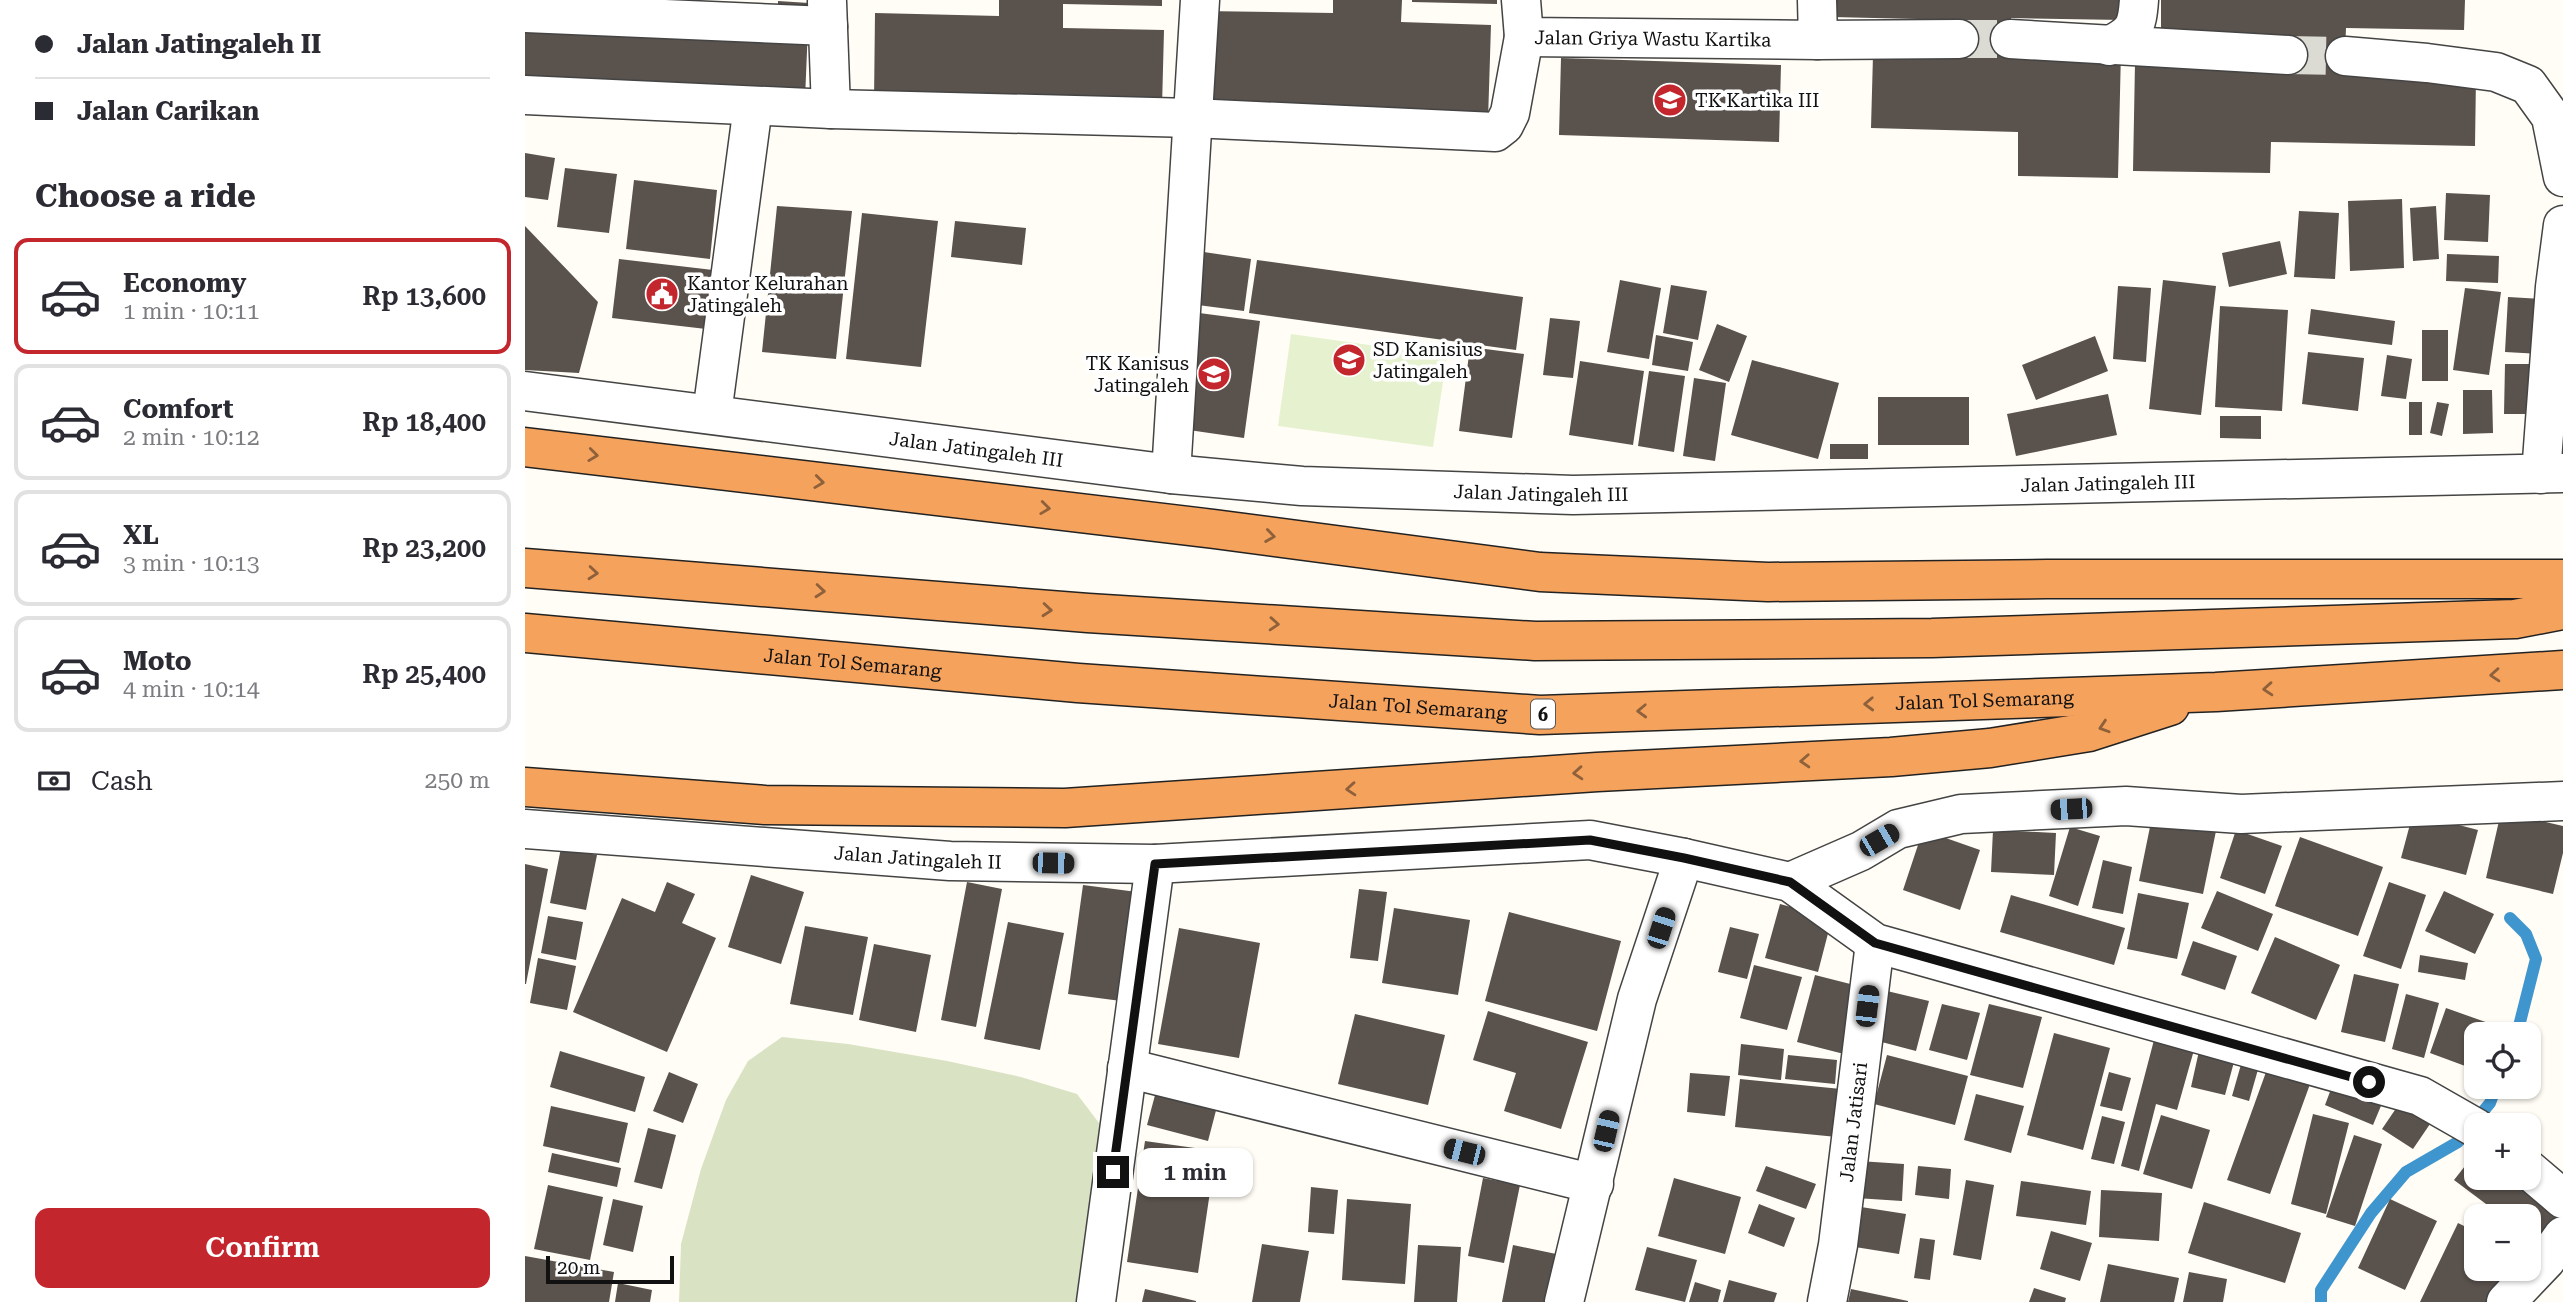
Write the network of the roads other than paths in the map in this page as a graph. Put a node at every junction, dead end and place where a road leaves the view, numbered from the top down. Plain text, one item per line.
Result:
1 (1200, 0) edge
2 (1817, 0) edge
3 (2139, 0) edge
4 (525, 13) edge
5 (828, 13) edge
6 (1523, 18) edge
7 (1959, 39) tunnel mouth
8 (2010, 39) tunnel mouth
9 (1818, 40) junction
10 (2109, 47) junction
11 (2288, 55) tunnel mouth
12 (2345, 56) tunnel mouth
13 (525, 95) edge
14 (753, 106) junction
15 (831, 109) junction
16 (1192, 118) junction
17 (2563, 177) edge
18 (2563, 225) edge
19 (2559, 287) edge
20 (525, 391) edge
21 (712, 414) junction
22 (525, 447) edge
23 (1171, 474) junction
24 (2552, 474) edge
25 (525, 568) edge
26 (2563, 579) edge
27 (2563, 610) edge
28 (525, 633) edge
29 (2563, 670) edge
30 (2215, 692) junction
31 (525, 787) edge
32 (2563, 801) edge
33 (525, 829) edge
34 (1684, 858) junction
35 (1155, 864) junction
36 (1790, 882) junction
37 (1875, 943) junction
38 (1127, 1068) junction
39 (2464, 1121) edge
40 (2541, 1180) edge
41 (1594, 1184) junction
42 (2563, 1199) edge
43 (2563, 1236) edge
44 (1096, 1302) edge
45 (1564, 1302) edge
46 (1827, 1302) edge
47 (2506, 1302) edge

1 - 16 street
2 - 9 street
3 - 10 street
4 - 5 street
5 - 15 street
6 - 9 street, Jalan Griya Wastu Kartika
6 - 16 street
7 - 9 street, Jalan Griya Wastu Kartika
8 - 10 street
10 - 11 street
12 - 17 street
13 - 14 street
14 - 15 street
14 - 21 street
15 - 16 street
16 - 23 street
18 - 19 street
19 - 24 street
20 - 21 street, Jalan Jatingaleh III
21 - 23 street, Jalan Jatingaleh III
22 -> 26 highway
23 - 24 street, Jalan Jatingaleh III
25 -> 27 highway
30 -> 28 highway, Jalan Tol Semarang / 6
29 -> 30 highway, Jalan Tol Semarang / 6
30 -> 31 highway
32 - 36 street
33 - 35 street, Jalan Jatingaleh II
34 - 35 street, Jalan Jatingaleh II
34 - 36 street, Jalan Jatingaleh II
34 - 41 street
35 - 38 street
36 - 37 street, Jalan Jatingaleh II
37 - 39 street, Jalan Jatingaleh II
37 - 46 street, Jalan Jatisari
38 - 41 street
38 - 44 street
40 - 42 street
41 - 45 street
43 - 47 street

